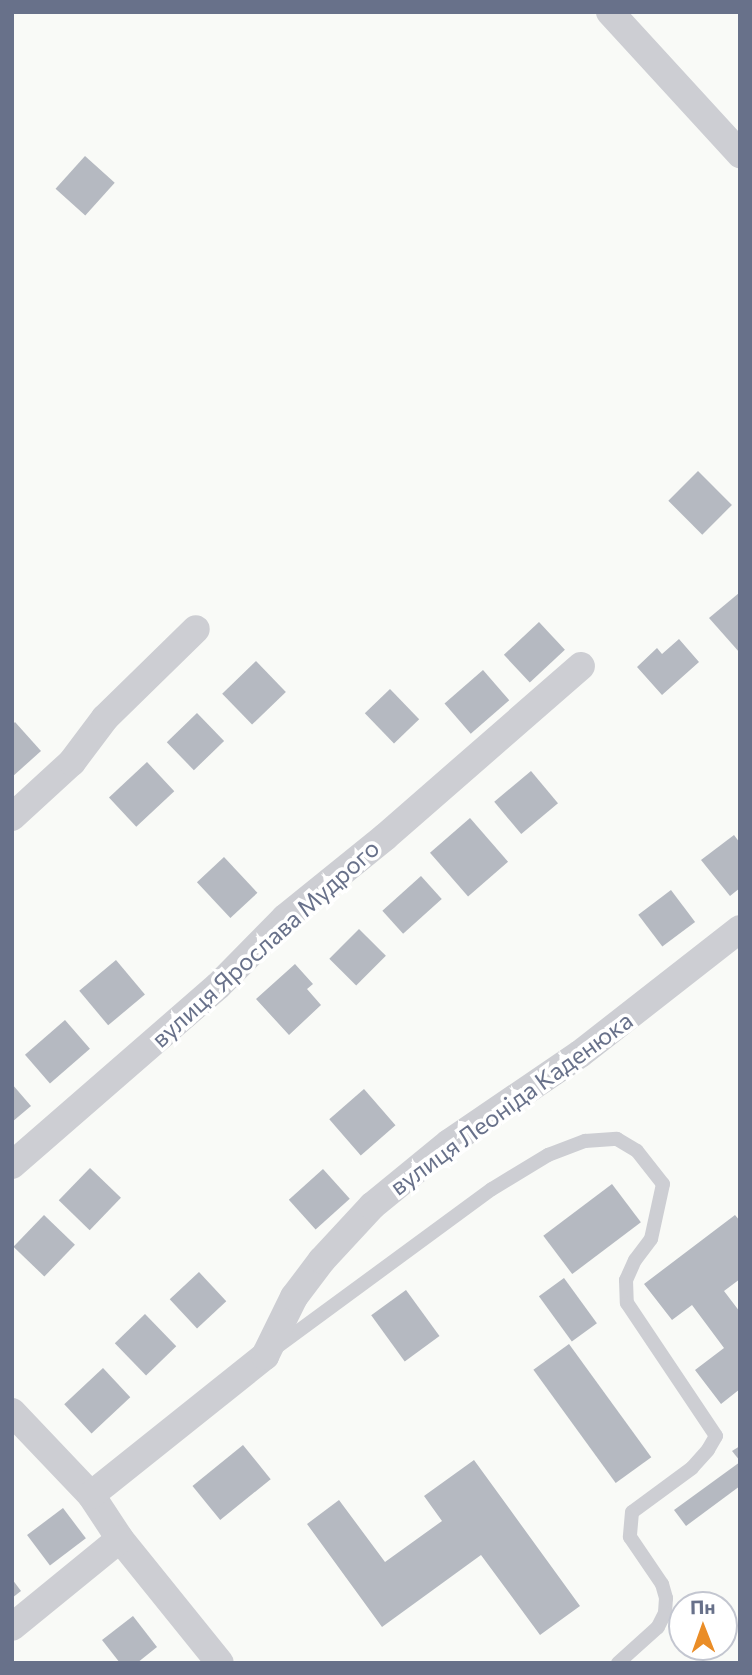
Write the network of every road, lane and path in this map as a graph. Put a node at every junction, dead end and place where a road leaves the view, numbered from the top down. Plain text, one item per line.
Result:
1 (610, 12) edge
2 (740, 154) edge
3 (196, 629) dead end
4 (582, 666) dead end
5 (12, 817) edge
6 (740, 929) edge
7 (12, 1165) edge
8 (265, 1356) junction
9 (12, 1412) edge
10 (91, 1495) junction
11 (120, 1539) junction
12 (12, 1627) edge
13 (220, 1663) edge
14 (618, 1663) edge

1 - 2 street
3 - 5 street
4 - 7 street, вулиця Ярослава Мудрого
6 - 8 street, вулиця Леоніда Каденюка
8 - 10 street, вулиця Леоніда Каденюка
8 - 14 lane
9 - 10 street
10 - 11 street
11 - 12 street
11 - 13 street

